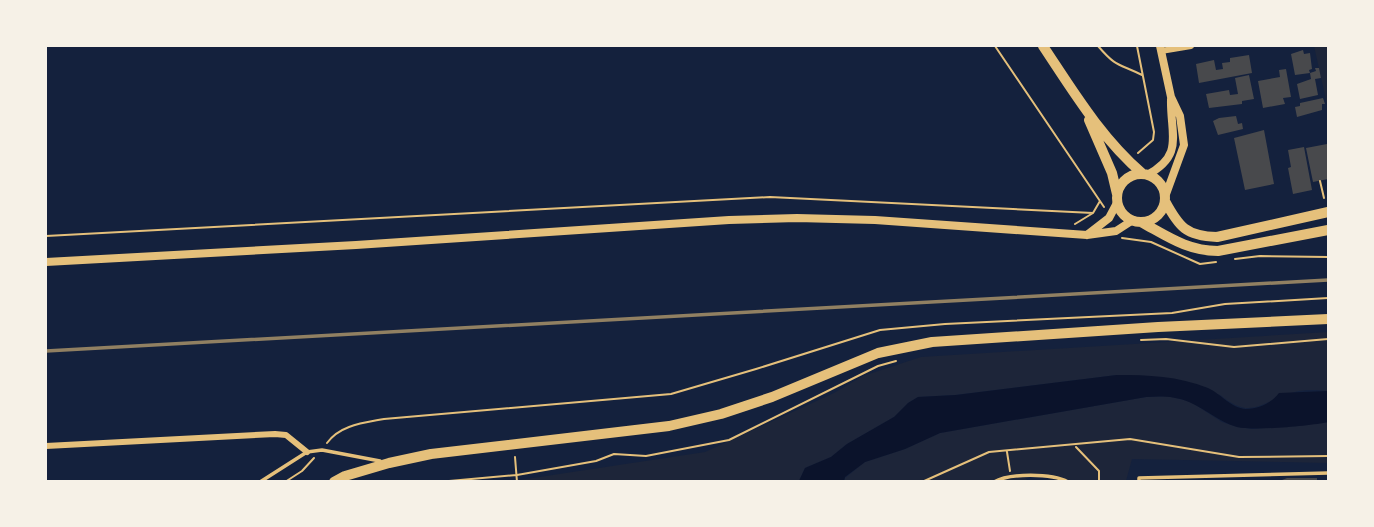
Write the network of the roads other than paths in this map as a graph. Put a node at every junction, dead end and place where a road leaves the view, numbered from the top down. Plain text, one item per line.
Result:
1 (1043, 46) edge
2 (1191, 46) edge
3 (1161, 48) edge
4 (1171, 97) junction
5 (1085, 110) junction
6 (1145, 174) junction
7 (1117, 199) junction
8 (1165, 199) junction
9 (1328, 212) edge
10 (1137, 221) junction
11 (1280, 222) junction
12 (1328, 230) edge
13 (1311, 234) junction
14 (1087, 235) junction
15 (46, 262) edge
16 (1328, 319) edge
17 (46, 446) edge
18 (307, 452) junction
19 (389, 463) junction
20 (1328, 473) edge
21 (260, 481) edge
22 (334, 481) edge
23 (994, 481) edge
24 (1068, 481) edge
25 (1139, 481) edge

1 - 5 main road
2 - 3 street
3 - 4 street
4 - 6 street
4 - 8 street
5 - 6 main road
5 - 7 main road
6 - 7 main road
6 - 8 main road
7 - 10 main road
7 - 14 street
8 - 10 main road
8 - 11 main road
9 - 11 main road
10 - 13 main road
10 - 14 street
11 - 13 main road
12 - 13 main road
14 - 15 street
16 - 19 highway
17 - 18 street
18 - 19 lane
18 - 21 lane
19 - 22 highway
20 - 25 lane
23 - 24 lane

